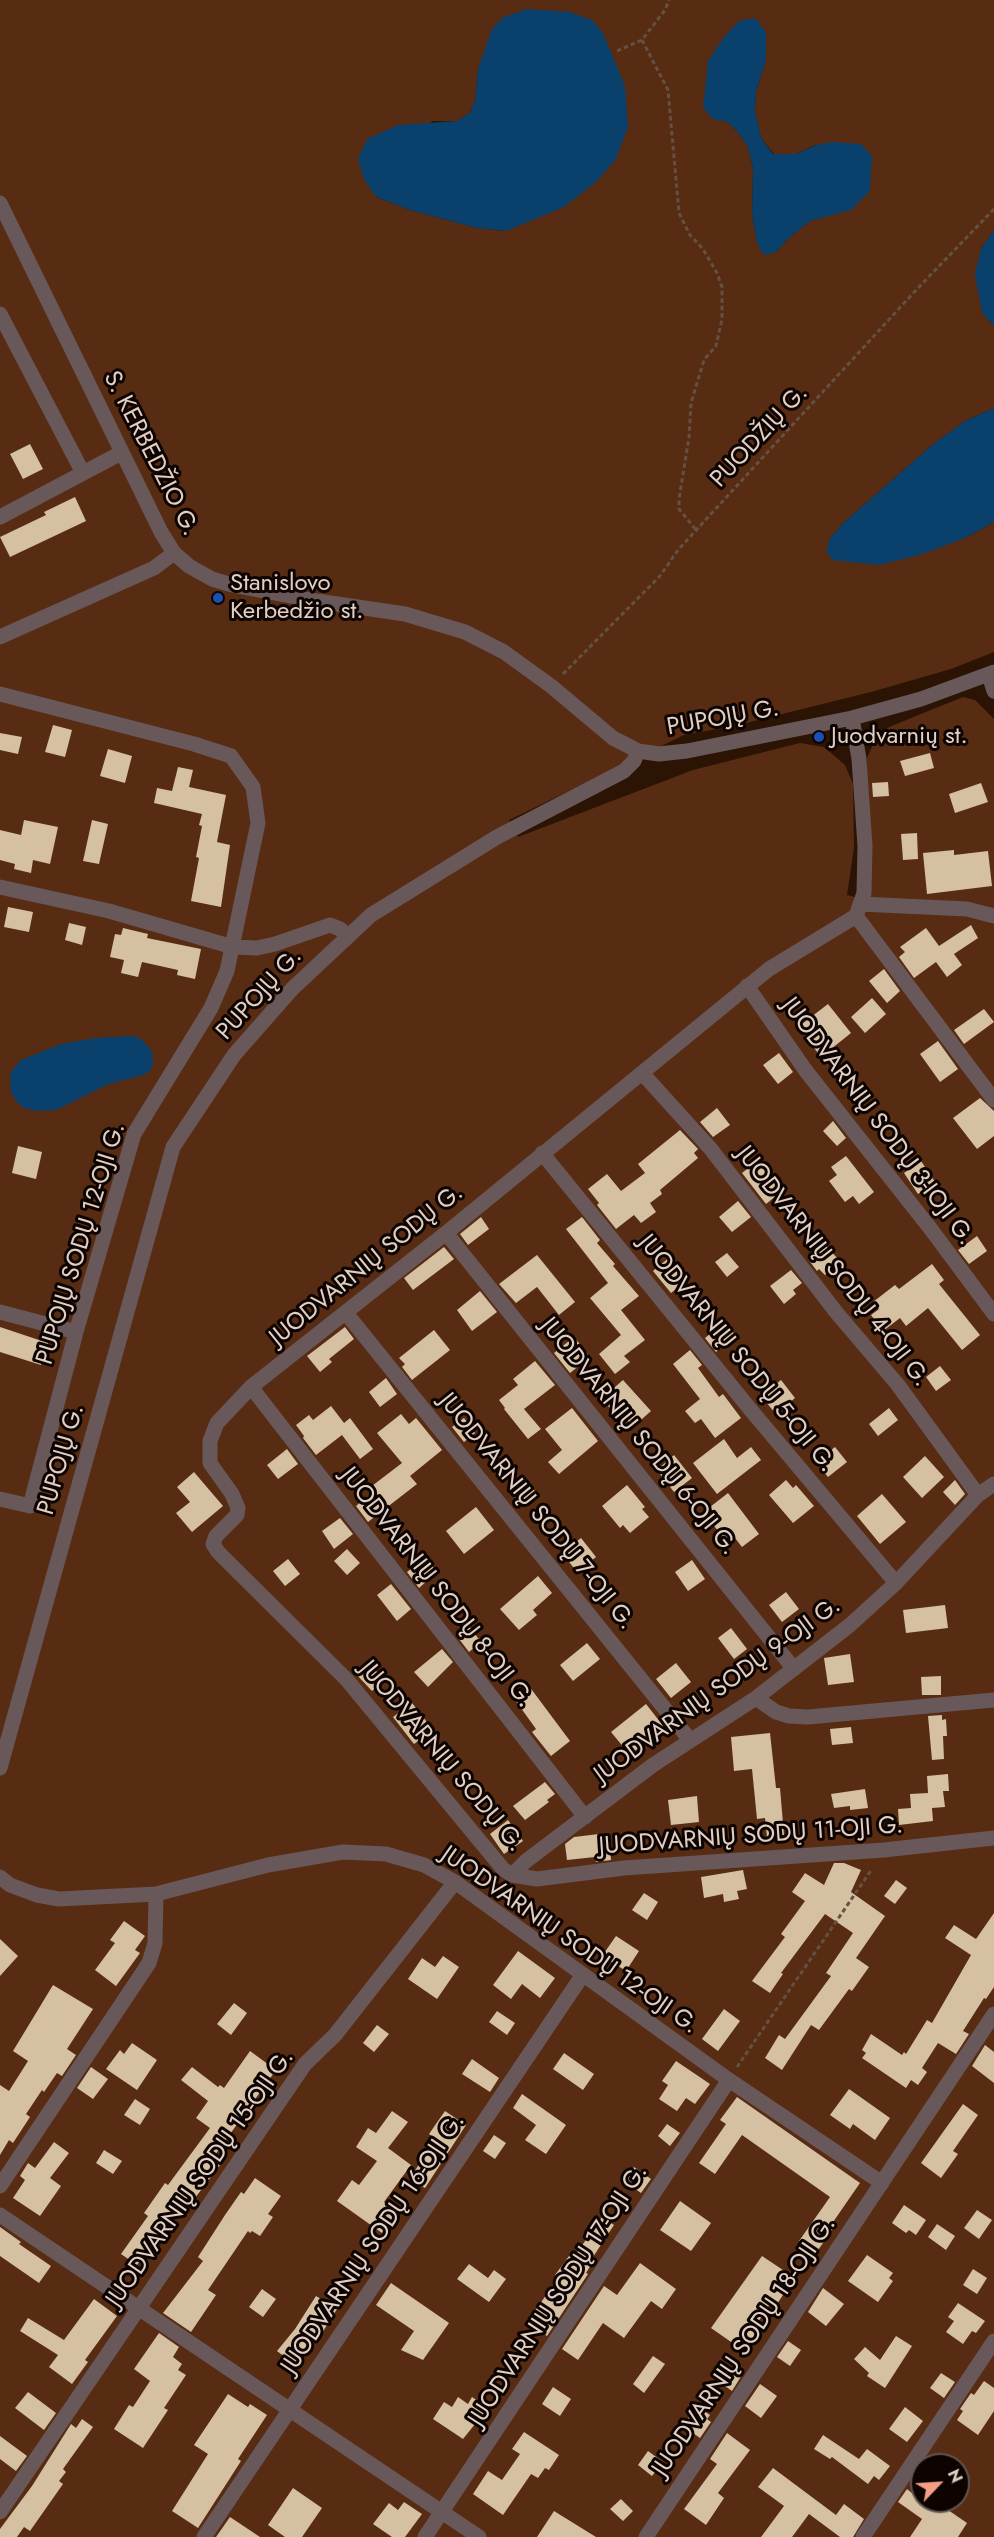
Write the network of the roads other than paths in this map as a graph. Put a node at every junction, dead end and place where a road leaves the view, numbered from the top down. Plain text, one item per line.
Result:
1 (0, 203) edge
2 (0, 314) edge
3 (121, 453) junction
4 (83, 473) junction
5 (0, 517) edge
6 (174, 553) junction
7 (0, 637) edge
8 (991, 673) edge
9 (994, 691) edge
10 (0, 693) edge
11 (852, 718) junction
12 (638, 751) junction
13 (0, 887) edge
14 (858, 910) junction
15 (994, 916) edge
16 (347, 935) junction
17 (233, 947) junction
18 (747, 986) junction
19 (642, 1073) junction
20 (994, 1100) edge
21 (542, 1153) junction
22 (446, 1233) junction
23 (0, 1312) edge
24 (346, 1313) junction
25 (994, 1314) edge
26 (76, 1332) junction
27 (251, 1387) junction
28 (994, 1484) edge
29 (978, 1495) junction
30 (0, 1498) edge
31 (896, 1583) junction
32 (794, 1669) junction
33 (756, 1698) junction
34 (994, 1700) edge
35 (690, 1740) junction
36 (0, 1768) edge
37 (585, 1817) junction
38 (994, 1838) edge
39 (512, 1875) junction
40 (0, 1877) edge
41 (455, 1882) junction
42 (156, 1894) junction
43 (582, 1976) junction
44 (994, 2014) edge
45 (729, 2080) junction
46 (882, 2182) junction
47 (0, 2186) edge
48 (0, 2215) edge
49 (139, 2308) junction
50 (994, 2340) edge
51 (289, 2410) junction
52 (0, 2512) edge
53 (442, 2512) junction
54 (204, 2537) edge
55 (425, 2537) edge
56 (480, 2537) edge
57 (646, 2537) edge
58 (863, 2537) edge

1 - 3 street, S. KERBEDŽIO G.
2 - 4 street
3 - 4 street
3 - 6 street, S. KERBEDŽIO G.
4 - 5 street
6 - 7 street
6 - 12 street, S. KERBEDŽIO G.
8 - 9 street
8 - 11 street, PUPOJŲ G.
10 - 17 street, PUPOJŲ SODŲ 12-OJI G.
11 - 12 street, PUPOJŲ G.
11 - 14 street
12 - 16 street, PUPOJŲ G.
13 - 17 street
14 - 15 street
14 - 18 street, JUODVARNIŲ SODŲ G.
14 - 20 street
16 - 17 street
16 - 36 street, PUPOJŲ G.
17 - 26 street, PUPOJŲ SODŲ 12-OJI G.
18 - 19 street, JUODVARNIŲ SODŲ G.
18 - 25 street, JUODVARNIŲ SODŲ 3-IOJI G.
19 - 21 street, JUODVARNIŲ SODŲ G.
19 - 29 street, JUODVARNIŲ SODŲ 4-OJI G.
21 - 22 street, JUODVARNIŲ SODŲ G.
21 - 31 street, JUODVARNIŲ SODŲ 5-OJI G.
22 - 24 street, JUODVARNIŲ SODŲ G.
22 - 32 street, JUODVARNIŲ SODŲ 6-OJI G.
23 - 26 street
24 - 27 street, JUODVARNIŲ SODŲ G.
24 - 35 street, JUODVARNIŲ SODŲ 7-OJI G.
26 - 30 street, PUPOJŲ SODŲ 12-OJI G.
27 - 37 street, JUODVARNIŲ SODŲ 8-OJI G.
27 - 39 street, JUODVARNIŲ SODŲ G.
28 - 29 street, JUODVARNIŲ SODŲ 9-OJI G.
29 - 31 street, JUODVARNIŲ SODŲ 9-OJI G.
31 - 32 street, JUODVARNIŲ SODŲ 9-OJI G.
32 - 33 street, JUODVARNIŲ SODŲ 9-OJI G.
33 - 34 street
33 - 35 street, JUODVARNIŲ SODŲ 9-OJI G.
35 - 37 street, JUODVARNIŲ SODŲ 9-OJI G.
37 - 39 street, JUODVARNIŲ SODŲ 9-OJI G.
38 - 39 street, JUODVARNIŲ SODŲ 11-OJI G.
40 - 42 street, JUODVARNIŲ SODŲ 12-OJI G.
41 - 42 street, JUODVARNIŲ SODŲ 12-OJI G.
41 - 43 street, JUODVARNIŲ SODŲ 12-OJI G.
41 - 49 street, JUODVARNIŲ SODŲ 15-OJI G.
42 - 47 street
43 - 45 street, JUODVARNIŲ SODŲ 12-OJI G.
43 - 51 street, JUODVARNIŲ SODŲ 16-OJI G.
44 - 46 street
45 - 46 street, JUODVARNIŲ SODŲ 12-OJI G.
45 - 53 street, JUODVARNIŲ SODŲ 17-OJI G.
46 - 57 street, JUODVARNIŲ SODŲ 18-OJI G.
48 - 49 street
49 - 51 street
49 - 52 street, JUODVARNIŲ SODŲ 15-OJI G.
50 - 58 street
51 - 53 street
51 - 54 street, JUODVARNIŲ SODŲ 16-OJI G.
53 - 55 street, JUODVARNIŲ SODŲ 17-OJI G.
53 - 56 street

